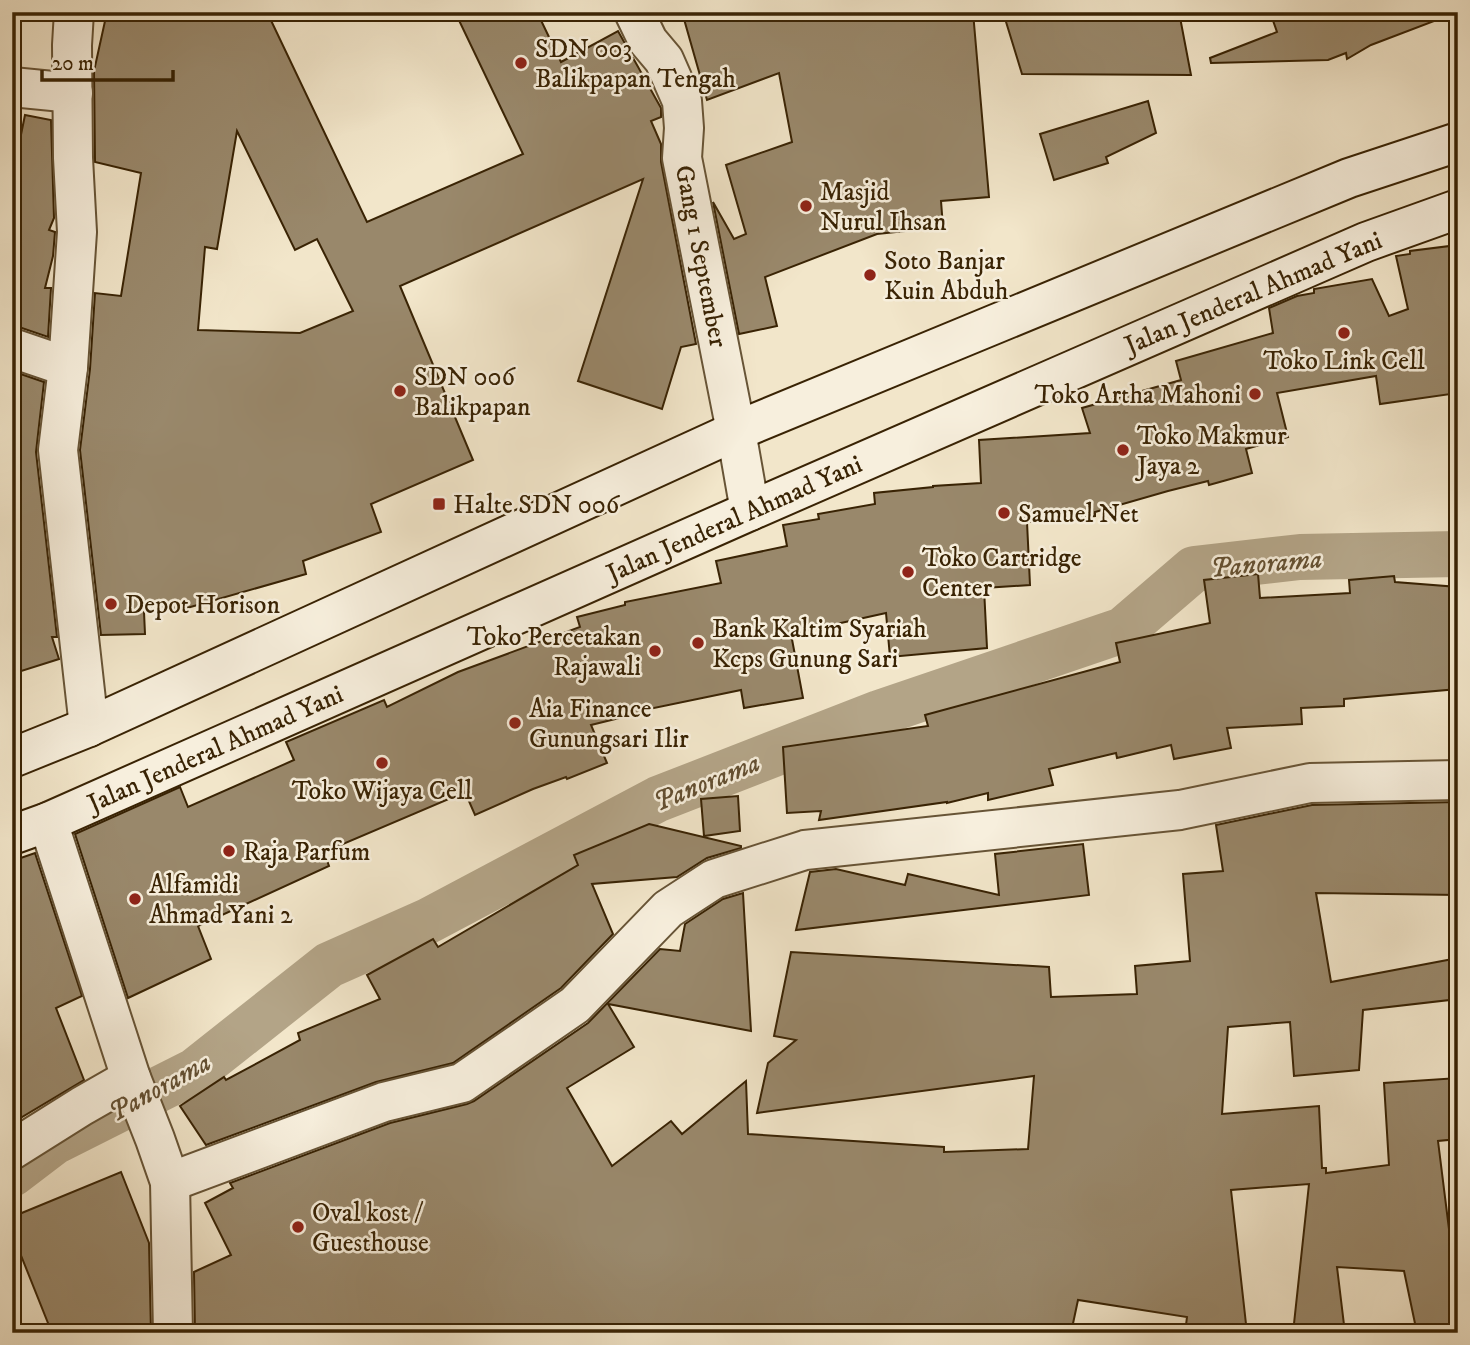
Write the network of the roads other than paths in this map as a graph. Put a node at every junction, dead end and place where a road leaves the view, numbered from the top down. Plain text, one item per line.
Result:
1 (74, 12) edge
2 (634, 12) edge
3 (12, 87) edge
4 (73, 93) junction
5 (1458, 142) edge
6 (1458, 209) edge
7 (12, 348) edge
8 (68, 367) junction
9 (736, 431) junction
10 (750, 511) junction
11 (89, 727) junction
12 (12, 758) edge
13 (1458, 780) edge
14 (48, 822) junction
15 (12, 835) edge
16 (135, 1089) junction
17 (12, 1150) edge
18 (170, 1182) junction
19 (173, 1333) edge

1 - 4 street
2 - 9 street, Gang 1 September
3 - 4 street
4 - 8 street
5 - 9 street
6 - 10 street, Jalan Jenderal Ahmad Yani
7 - 8 street
8 - 11 street
9 - 10 street, Gang 1 September
9 - 11 street
10 - 14 street, Jalan Jenderal Ahmad Yani
11 - 12 street
13 - 18 street
14 - 15 street, Jalan Jenderal Ahmad Yani
14 - 16 street
16 - 17 street
16 - 18 street
18 - 19 street

